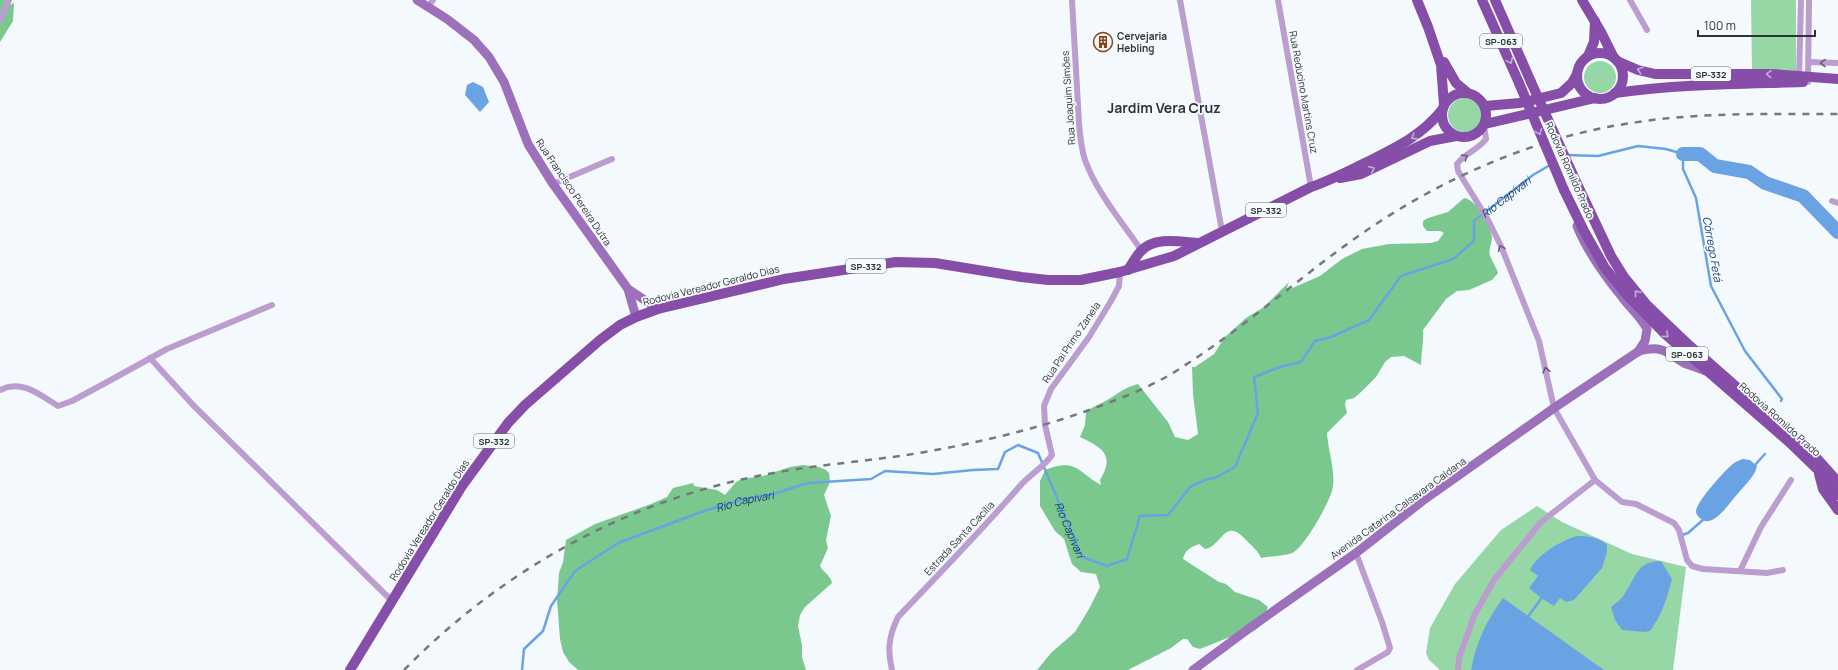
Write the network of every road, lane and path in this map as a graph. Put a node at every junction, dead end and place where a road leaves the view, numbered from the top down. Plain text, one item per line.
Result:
1 (9, 0) edge
2 (417, 0) edge
3 (1072, 0) edge
4 (1180, 0) edge
5 (1278, 0) edge
6 (1417, 0) edge
7 (1482, 0) edge
8 (1495, 0) edge
9 (1582, 0) edge
10 (1630, 0) edge
11 (1801, 0) edge
12 (1809, 0) edge
13 (430, 4) edge
14 (1595, 21) junction
15 (0, 22) edge
16 (1647, 30) dead end
17 (1436, 50) junction
18 (1588, 56) junction
19 (1615, 59) junction
20 (1808, 62) junction
21 (1838, 63) edge
22 (1577, 74) junction
23 (1804, 79) junction
24 (1838, 80) edge
25 (1468, 93) junction
26 (1615, 93) junction
27 (1595, 98) junction
28 (1485, 106) junction
29 (1444, 107) junction
30 (1484, 125) junction
31 (1456, 136) junction
32 (612, 159) dead end
33 (1334, 179) junction
34 (553, 184) junction
35 (1311, 187) junction
36 (1565, 192) junction
37 (1222, 231) junction
38 (1172, 241) junction
39 (1199, 243) junction
40 (1141, 250) junction
41 (1174, 256) junction
42 (1152, 263) junction
43 (1124, 271) junction
44 (628, 289) junction
45 (272, 305) dead end
46 (658, 309) junction
47 (636, 317) junction
48 (1638, 352) junction
49 (150, 358) junction
50 (1709, 372) junction
51 (0, 390) edge
52 (1554, 408) junction
53 (1045, 425) joint
54 (1818, 470) junction
55 (1595, 480) junction
56 (1791, 480) dead end
57 (1838, 482) edge
58 (1838, 495) edge
59 (1838, 510) edge
60 (1356, 553) junction
61 (1783, 570) dead end
62 (1740, 571) junction
63 (392, 602) junction
64 (350, 670) edge
65 (892, 670) edge
66 (1193, 670) edge
67 (1357, 670) edge
68 (1458, 670) edge

1 - 15 street
2 - 13 street, Rua Francisco Pereira Dutra
3 - 40 street, Rua Joaquim Simões
4 - 37 street
5 - 35 street, Rua Reducino Martins Cruz
6 - 17 main road
7 -> 36 main road, Rodovia Romildo Prado / SP-063, bridge
57 -> 8 main road, Rodovia Romildo Prado / SP-063, bridge
9 - 14 main road
10 - 16 street
11 - 23 street
12 - 20 street
13 - 34 street, Rua Francisco Pereira Dutra
14 - 18 main road
14 - 19 main road
17 - 25 main road
17 - 29 main road
18 - 19 main road, SP-332
18 - 22 main road
23 -> 19 main road, SP-332
19 - 26 main road
21 -> 20 street
20 - 23 street
22 - 27 main road
22 - 28 main road
23 - 24 main road, SP-332
23 - 26 main road, SP-332
25 - 28 main road
25 - 29 main road, SP-332
26 - 27 main road, SP-332
27 - 30 main road, SP-332
28 - 30 main road
29 - 31 main road
29 -> 33 main road, Rodovia Vereador Geraldo Dias / SP-332
30 - 31 main road, SP-332
52 -> 30 street
33 -> 31 main road, Rodovia Vereador Geraldo Dias / SP-332
32 - 34 street
33 - 35 main road, Rodovia Vereador Geraldo Dias / SP-332
34 - 44 street, Rua Francisco Pereira Dutra
35 - 37 main road, Rodovia Vereador Geraldo Dias / SP-332
36 - 48 street
36 -> 50 main road, Rodovia Romildo Prado / SP-063
37 - 39 main road, Rodovia Vereador Geraldo Dias / SP-332
38 - 39 main road
38 - 40 main road
38 - 41 main road
39 - 41 main road, Rodovia Vereador Geraldo Dias / SP-332
40 - 42 main road
40 - 43 main road
41 - 42 main road, Rodovia Vereador Geraldo Dias / SP-332
42 - 43 main road, Rodovia Vereador Geraldo Dias / SP-332
43 - 46 main road, Rodovia Vereador Geraldo Dias / SP-332
43 - 53 street, Rua Pai Primo Zanela
44 - 46 street, Rua Francisco Pereira Dutra
44 - 47 street, Rua Francisco Pereira Dutra
45 - 49 street
46 - 47 main road, Rodovia Vereador Geraldo Dias / SP-332
47 - 63 main road, Rodovia Vereador Geraldo Dias / SP-332
48 - 50 street
48 - 52 street, Avenida Catarina Calsavara Caldana
49 - 51 street
49 - 63 street
50 - 54 main road, Rodovia Romildo Prado / SP-063
52 - 55 street
52 - 60 street, Avenida Catarina Calsavara Caldana
53 - 65 street, Estrada Santa Cacília
54 - 58 main road, Rodovia Romildo Prado / SP-063
54 - 59 main road
55 - 62 street
55 - 68 street
56 - 62 street
60 - 66 street, Avenida Catarina Calsavara Caldana
60 - 67 street
61 - 62 street
63 - 64 main road, Rodovia Vereador Geraldo Dias / SP-332

